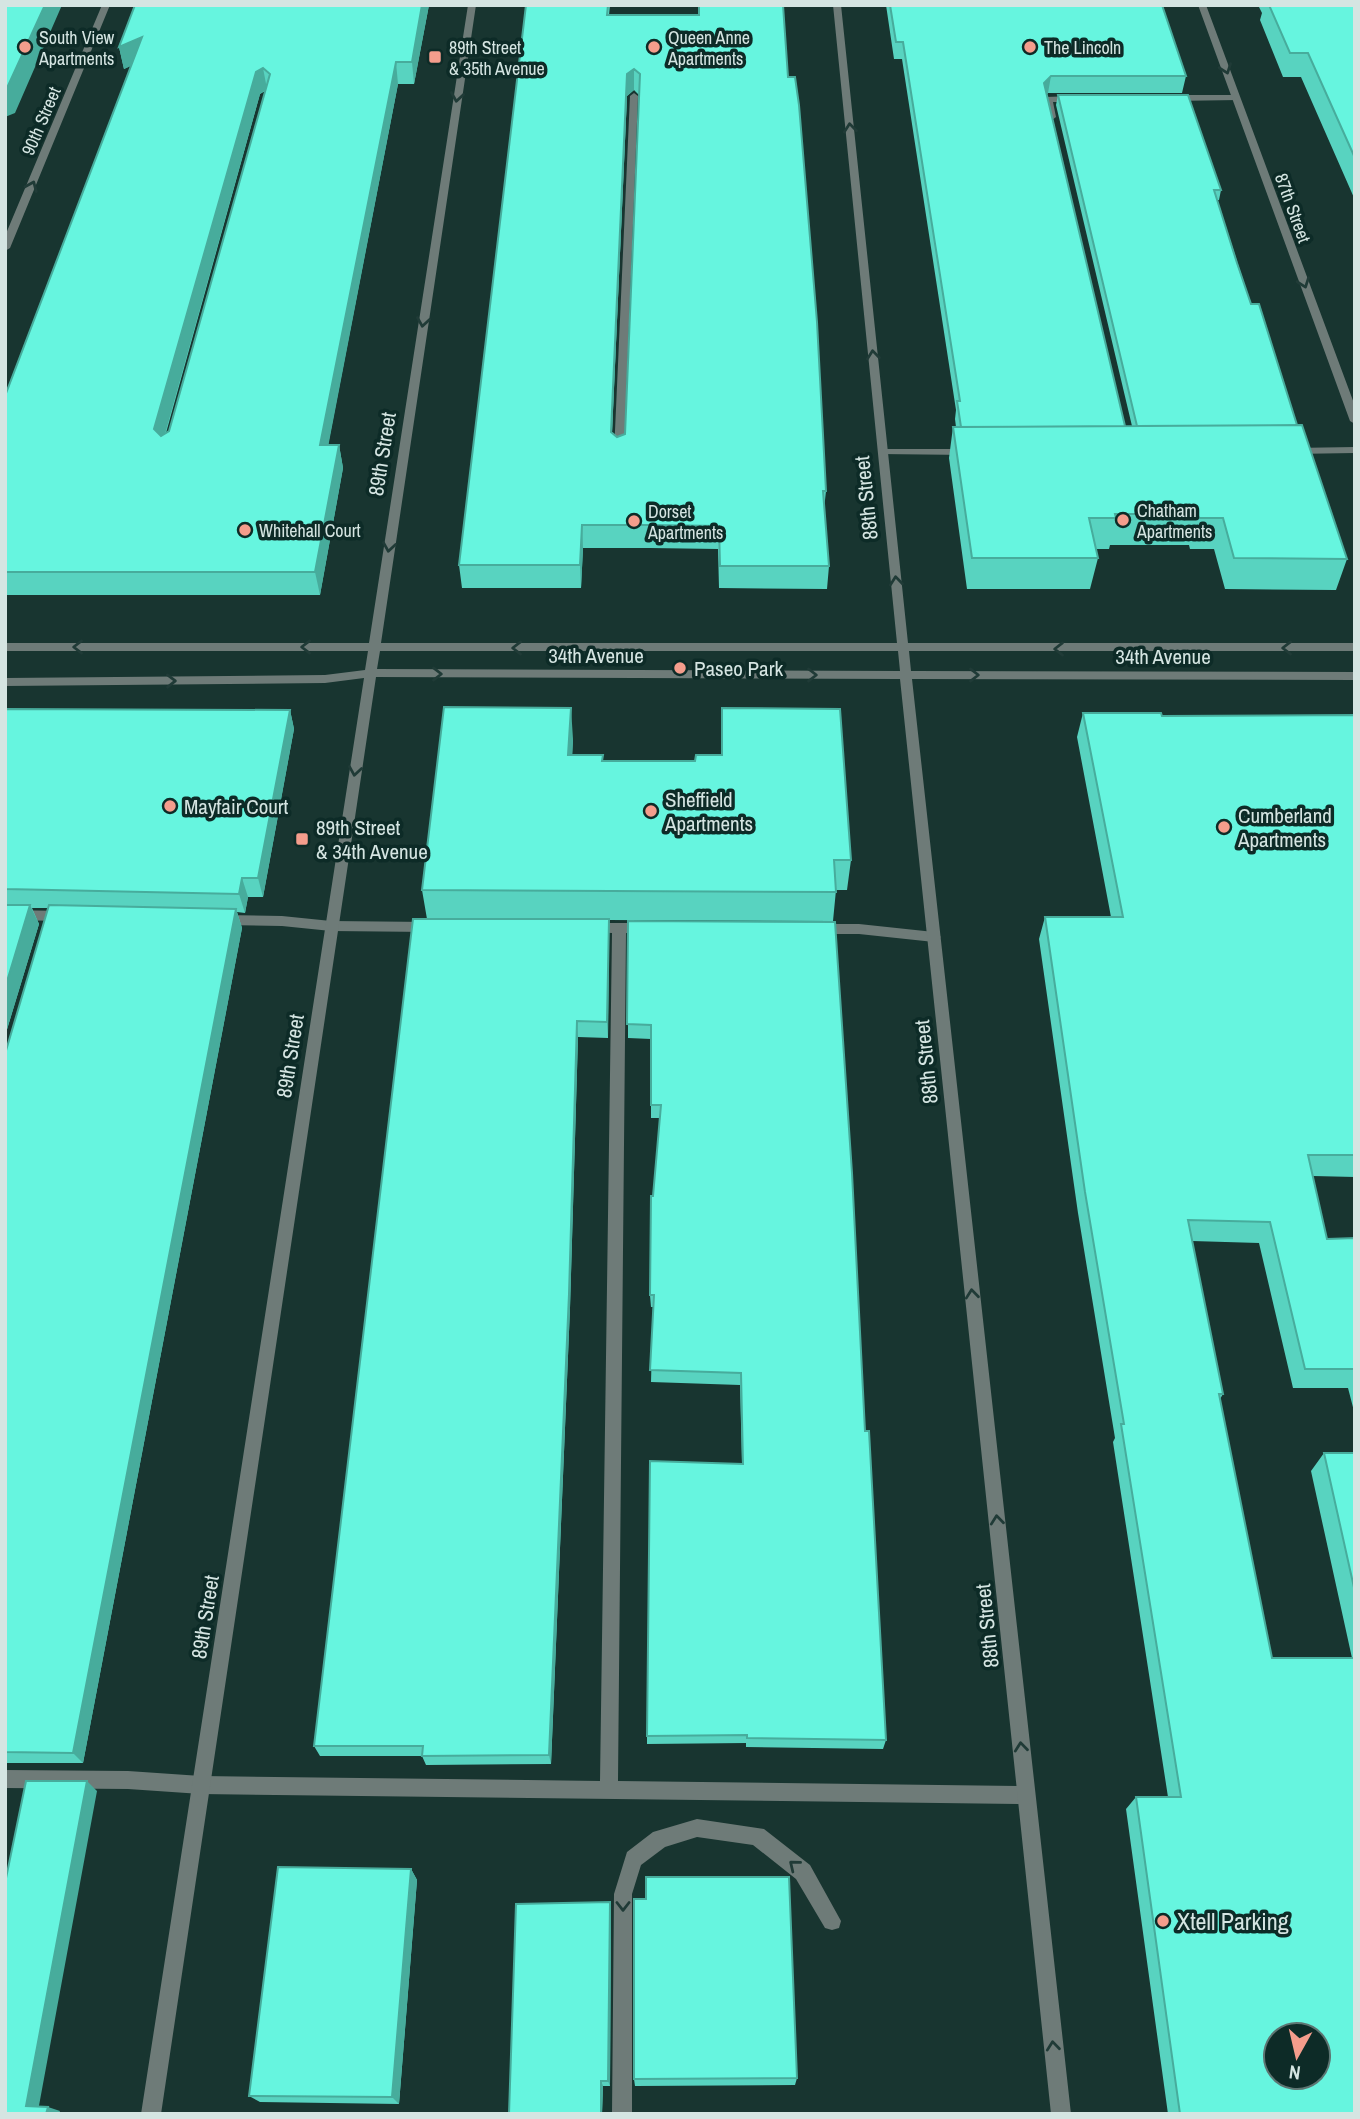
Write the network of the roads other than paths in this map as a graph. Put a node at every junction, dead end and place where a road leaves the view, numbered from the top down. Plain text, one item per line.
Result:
1 (106, 5) edge
2 (472, 5) edge
3 (837, 5) edge
4 (1202, 5) edge
5 (634, 96) edge
6 (1165, 98) edge
7 (1236, 98) junction
8 (1087, 99) edge
9 (1054, 126) edge
10 (5, 248) edge
11 (1355, 421) edge
12 (1355, 450) edge
13 (1283, 451) edge
14 (883, 452) junction
15 (981, 452) edge
16 (619, 455) edge
17 (5, 647) edge
18 (374, 647) junction
19 (1355, 647) edge
20 (903, 649) junction
21 (369, 673) junction
22 (905, 675) junction
23 (1355, 676) edge
24 (5, 682) edge
25 (5, 915) edge
26 (78, 916) edge
27 (214, 919) edge
28 (331, 926) junction
29 (447, 927) edge
30 (580, 928) edge
31 (620, 928) junction
32 (659, 928) edge
33 (806, 929) edge
34 (934, 937) junction
35 (5, 1779) edge
36 (201, 1785) junction
37 (610, 1790) junction
38 (1026, 1795) junction
39 (832, 1921) dead end
40 (151, 2114) edge
41 (622, 2114) edge
42 (1061, 2114) edge

10 -> 1 street, 90th Street
2 -> 18 street, 89th Street
14 -> 3 street, 88th Street
4 -> 7 street, 87th Street
5 - 16 street
6 - 7 street
7 -> 11 street, 87th Street
8 - 9 street
12 - 13 street
14 - 15 street
20 -> 14 street, 88th Street
18 -> 17 street, 34th Avenue
20 -> 18 street, 34th Avenue
18 - 21 street, 89th Street
19 -> 20 street, 34th Avenue
20 - 22 street, 88th Street
21 -> 22 street, 34th Avenue
24 -> 21 street, 34th Avenue
21 -> 28 street, 89th Street
22 -> 23 street, 34th Avenue
22 - 34 street, 88th Street
25 - 26 street
27 - 28 street
28 - 29 street
28 - 36 street, 89th Street
30 - 31 street
31 - 32 street
31 - 37 street
33 - 34 street
38 -> 34 street, 88th Street
35 - 36 street
36 - 37 street
36 - 40 street, 89th Street
37 - 38 street
42 -> 38 street, 88th Street
39 -> 41 street

